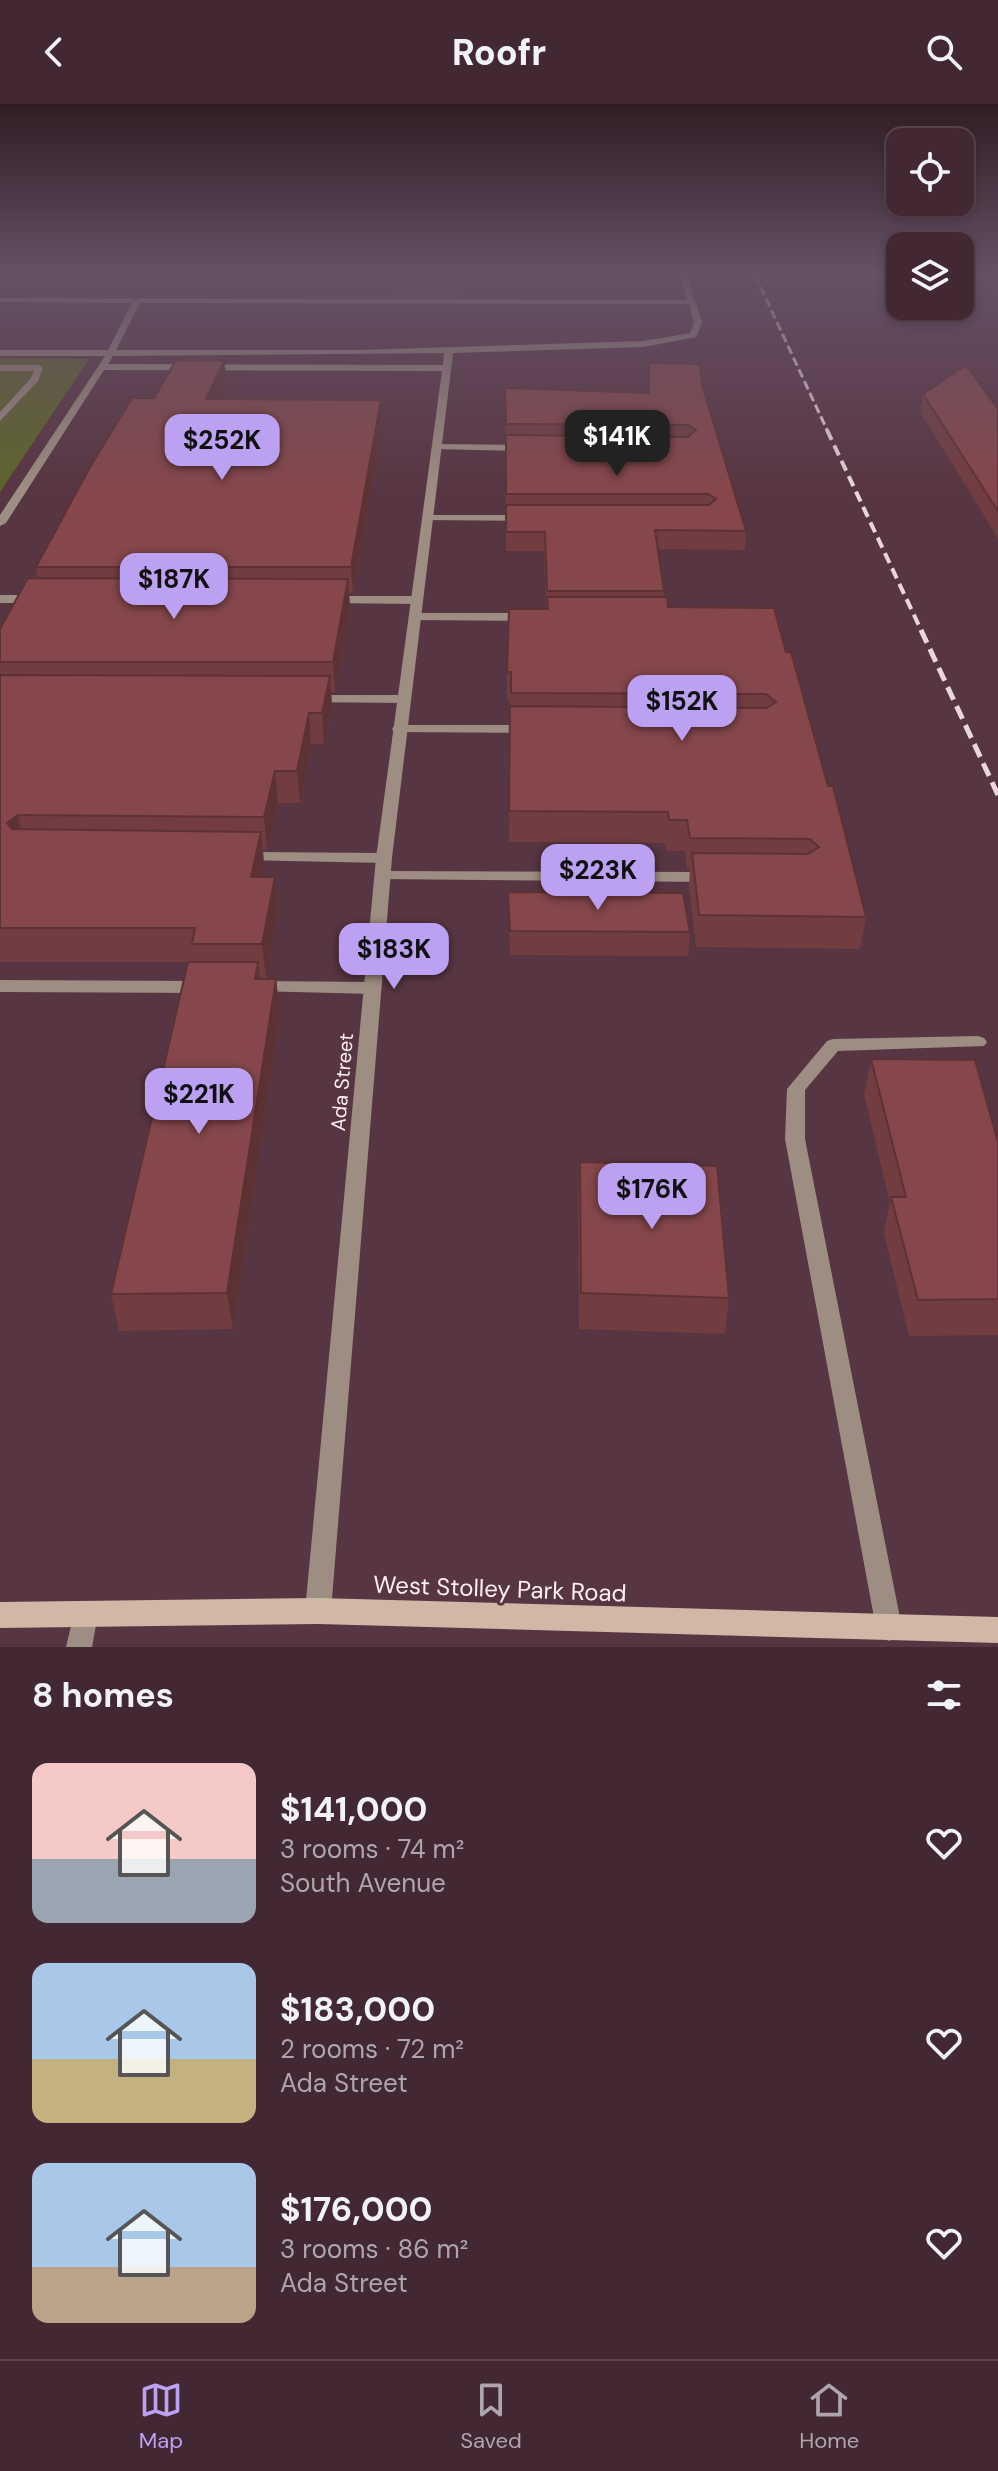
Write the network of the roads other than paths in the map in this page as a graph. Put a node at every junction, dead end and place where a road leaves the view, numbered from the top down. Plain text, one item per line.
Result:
1 (114, 347) edge
2 (605, 347) edge
3 (0, 353) edge
4 (110, 354) junction
5 (448, 359) junction
6 (101, 367) junction
7 (0, 368) edge
8 (0, 418) edge
9 (437, 447) junction
10 (546, 448) edge
11 (427, 518) junction
12 (536, 518) edge
13 (0, 523) edge
14 (0, 599) edge
15 (46, 599) edge
16 (324, 600) edge
17 (415, 608) junction
18 (536, 617) edge
19 (294, 699) edge
20 (403, 699) junction
21 (399, 729) junction
22 (541, 729) edge
23 (228, 857) edge
24 (384, 867) junction
25 (726, 877) edge
26 (0, 986) edge
27 (373, 988) junction
28 (978, 1042) dead end
29 (318, 1611) junction
30 (85, 1614) junction
31 (0, 1615) edge
32 (889, 1628) junction
33 (998, 1630) edge
34 (79, 1647) edge

1 - 4 street
2 - 5 street
3 - 4 street
4 - 5 street
4 - 6 street
5 - 6 street
5 - 9 street, Ada Street
6 - 13 street
7 - 8 street
9 - 10 street
9 - 11 street, Ada Street
11 - 12 street
11 - 17 street, Ada Street
14 - 15 street
16 - 17 street
17 - 18 street
17 - 20 street, Ada Street
19 - 20 street
20 - 21 street, Ada Street
21 - 22 street
21 - 24 street, Ada Street
23 - 24 street
24 - 25 street
24 - 27 street, Ada Street
26 - 27 street
27 - 29 street, Ada Street
28 - 32 street
29 - 30 main road, West Stolley Park Road
29 - 32 main road, West Stolley Park Road
30 - 31 main road, West Stolley Park Road
30 - 34 street
32 - 33 main road, West Stolley Park Road

